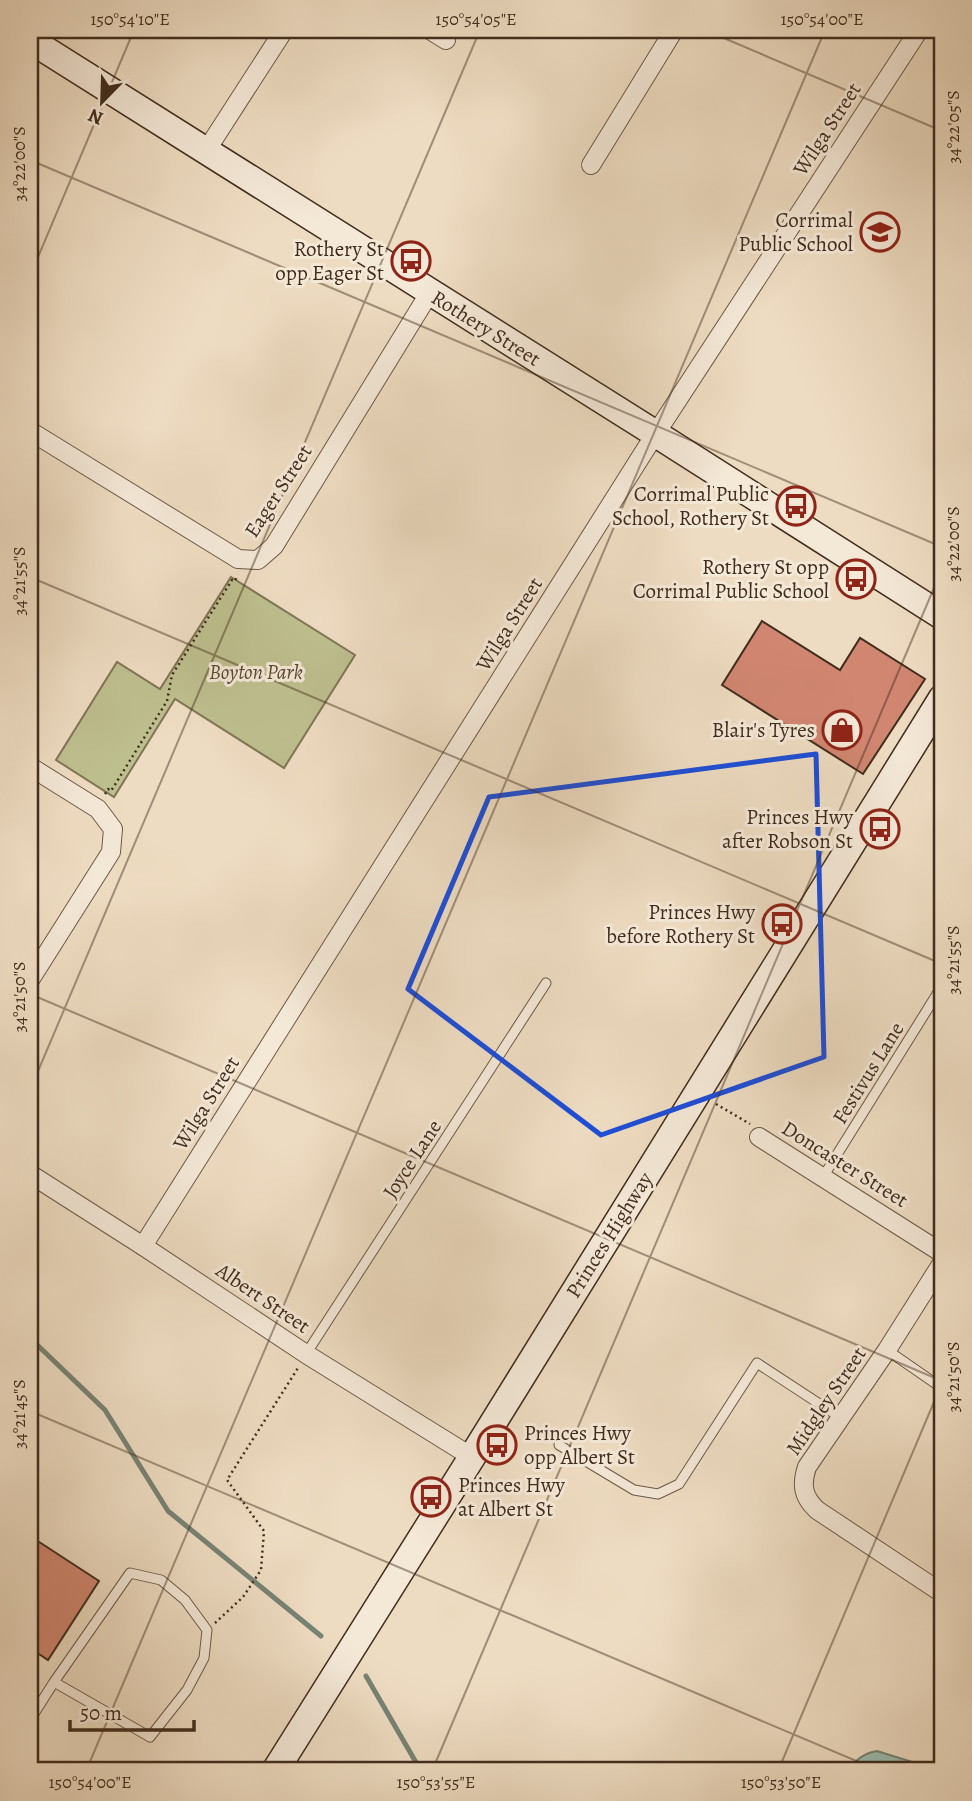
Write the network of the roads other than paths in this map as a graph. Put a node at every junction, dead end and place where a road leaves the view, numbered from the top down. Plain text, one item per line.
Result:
1 (284, 30) edge
2 (430, 30) edge
3 (674, 30) edge
4 (919, 30) edge
5 (30, 40) edge
6 (446, 40) dead end
7 (206, 151) junction
8 (591, 165) dead end
9 (430, 292) junction
10 (30, 431) edge
11 (656, 433) junction
12 (942, 616) edge
13 (942, 698) edge
14 (30, 770) edge
15 (30, 980) edge
16 (546, 983) dead end
17 (942, 986) edge
18 (759, 1133) road end
19 (30, 1174) edge
20 (823, 1177) junction
21 (143, 1246) junction
22 (942, 1253) edge
23 (942, 1263) edge
24 (887, 1350) junction
25 (306, 1354) junction
26 (942, 1388) edge
27 (841, 1418) junction
28 (559, 1445) dead end
29 (472, 1457) junction
30 (942, 1593) edge
31 (54, 1682) junction
32 (30, 1720) edge
33 (275, 1771) edge

1 - 7 street
2 - 6 street
3 - 8 street
4 - 11 street, Wilga Street
5 - 7 main road, Rothery Street
7 - 9 main road, Rothery Street
9 - 10 street, Eager Street
9 - 11 main road, Rothery Street
11 - 12 main road, Rothery Street
11 - 21 street, Wilga Street
13 - 29 main road, Princes Highway
14 - 15 street
16 - 25 lane, Joyce Lane
17 - 20 lane, Festivus Lane
18 - 20 street, Doncaster Street
19 - 21 street, Albert Street
20 - 22 street, Doncaster Street
21 - 25 street, Albert Street
23 - 24 street, Midgley Street
24 - 26 lane
24 - 27 street, Midgley Street
25 - 29 street, Albert Street
27 - 28 lane
27 - 30 street, Midgley Street
29 - 33 main road, Princes Highway
31 - 31 lane
31 - 32 lane

